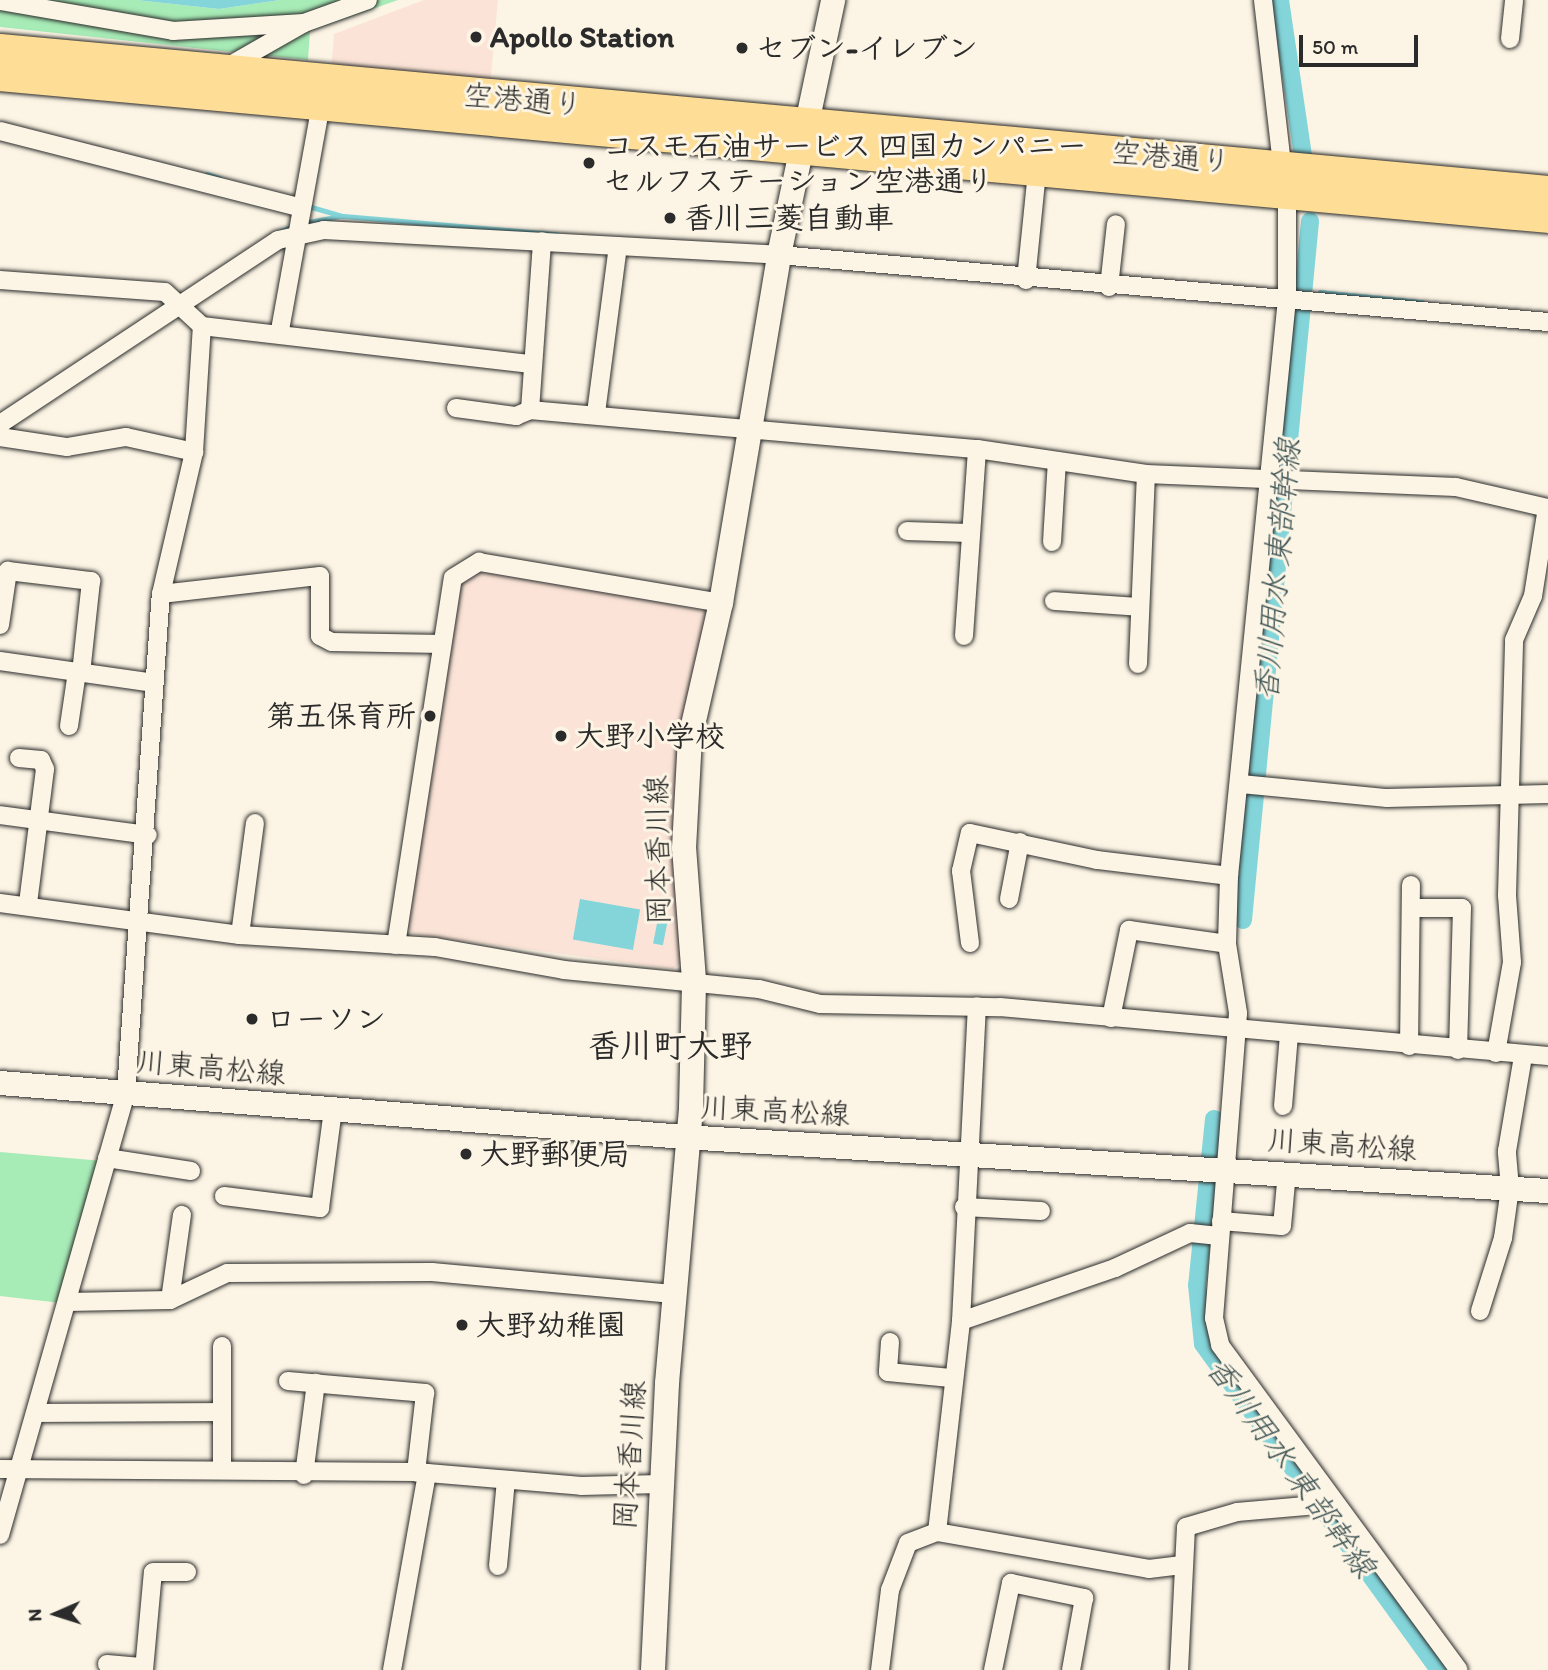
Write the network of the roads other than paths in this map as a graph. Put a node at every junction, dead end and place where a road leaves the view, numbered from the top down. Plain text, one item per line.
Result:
1 (368, 0) edge
2 (832, 0) edge
3 (1263, 0) edge
4 (1514, 0) edge
5 (0, 1) edge
6 (304, 23) junction
7 (1510, 39) dead end
8 (0, 50) edge
9 (214, 73) junction
10 (0, 75) edge
11 (321, 105) junction
12 (0, 131) edge
13 (803, 138) junction
14 (1037, 171) junction
15 (1284, 180) junction
16 (1548, 192) edge
17 (301, 208) junction
18 (1548, 217) edge
19 (1116, 224) dead end
20 (296, 233) junction
21 (541, 241) junction
22 (618, 246) junction
23 (779, 255) junction
24 (1026, 279) junction
25 (0, 280) edge
26 (1109, 286) junction
27 (1287, 299) junction
28 (181, 303) junction
29 (1548, 322) edge
30 (202, 326) junction
31 (280, 330) junction
32 (531, 363) junction
33 (456, 408) dead end
34 (530, 410) junction
35 (596, 413) junction
36 (0, 424) edge
37 (750, 430) junction
38 (0, 437) edge
39 (976, 449) junction
40 (194, 452) junction
41 (1057, 461) junction
42 (1146, 474) junction
43 (1271, 477) junction
44 (1547, 508) edge
45 (907, 531) dead end
46 (968, 533) junction
47 (1052, 542) dead end
48 (161, 594) junction
49 (1054, 601) dead end
50 (721, 603) junction
51 (1140, 607) junction
52 (0, 625) edge
53 (964, 636) dead end
54 (442, 644) junction
55 (1138, 664) dead end
56 (1, 666) edge
57 (79, 673) junction
58 (154, 683) junction
59 (69, 726) dead end
60 (19, 758) dead end
61 (1241, 784) junction
62 (1509, 793) junction
63 (1548, 794) edge
64 (0, 815) edge
65 (38, 822) junction
66 (255, 823) dead end
67 (148, 835) junction
68 (1020, 842) junction
69 (1229, 876) junction
70 (1411, 885) dead end
71 (1009, 899) dead end
72 (0, 903) edge
73 (28, 904) junction
74 (1411, 908) junction
75 (141, 923) junction
76 (240, 935) junction
77 (970, 943) dead end
78 (1227, 944) junction
79 (396, 945) junction
80 (694, 980) junction
81 (977, 1006) junction
82 (1111, 1018) junction
83 (1238, 1031) junction
84 (1289, 1034) junction
85 (1409, 1046) junction
86 (1458, 1050) junction
87 (1496, 1053) junction
88 (1523, 1056) junction
89 (1548, 1056) edge
90 (0, 1083) edge
91 (126, 1092) junction
92 (1283, 1106) dead end
93 (334, 1109) junction
94 (684, 1137) junction
95 (968, 1153) junction
96 (107, 1158) junction
97 (1226, 1168) junction
98 (191, 1171) dead end
99 (1287, 1172) junction
100 (1510, 1188) junction
101 (1548, 1191) edge
102 (224, 1196) dead end
103 (964, 1207) junction
104 (1041, 1211) dead end
105 (182, 1214) dead end
106 (1219, 1231) junction
107 (673, 1294) junction
108 (170, 1300) junction
109 (67, 1302) junction
110 (1480, 1311) dead end
111 (961, 1321) junction
112 (890, 1342) dead end
113 (222, 1346) dead end
114 (951, 1378) junction
115 (288, 1381) dead end
116 (316, 1383) junction
117 (222, 1412) junction
118 (36, 1413) junction
119 (222, 1468) junction
120 (0, 1469) edge
121 (20, 1470) junction
122 (422, 1472) junction
123 (304, 1475) junction
124 (506, 1479) junction
125 (660, 1484) junction
126 (1325, 1492) junction
127 (937, 1532) junction
128 (0, 1535) edge
129 (1181, 1565) junction
130 (498, 1566) dead end
131 (187, 1572) dead end
132 (107, 1664) dead end
133 (144, 1669) edge
134 (393, 1670) edge
135 (653, 1670) edge
136 (880, 1670) edge
137 (993, 1670) edge
138 (1072, 1670) edge
139 (1179, 1670) edge
140 (1459, 1670) edge

1 - 6 street
2 - 13 main road, 岡本香川線
3 - 15 street
4 - 7 street
5 - 6 street
6 - 9 street
8 - 9 highway, 空港通り
9 - 13 highway, 空港通り
10 - 11 highway, 空港通り
11 - 13 highway, 空港通り
11 - 17 street
12 - 17 street
13 - 14 highway, 空港通り
13 - 15 highway, 空港通り
13 - 23 main road, 岡本香川線
14 - 15 highway, 空港通り
14 - 24 street
15 - 16 highway, 空港通り
15 - 18 highway, 空港通り
15 - 27 street
17 - 20 street
19 - 26 street
20 - 21 street
20 - 28 street
20 - 31 street
21 - 22 street
21 - 32 street
22 - 23 street
22 - 35 street
23 - 24 street
23 - 37 main road, 岡本香川線
24 - 26 street
25 - 28 street
26 - 27 street
27 - 29 street
27 - 43 street
28 - 30 street
28 - 36 street
30 - 31 street
30 - 40 street
31 - 32 street
32 - 34 street
33 - 34 street
34 - 35 street
35 - 37 street
37 - 39 street
37 - 50 main road, 岡本香川線
38 - 40 street
39 - 41 street
39 - 46 street
40 - 48 street
41 - 42 street
41 - 47 street
42 - 43 street
42 - 51 street
43 - 44 street
43 - 61 street
44 - 62 street
45 - 46 street
46 - 53 street
48 - 54 street
48 - 58 street
49 - 51 street
50 - 54 street
50 - 80 main road, 岡本香川線
51 - 55 street
52 - 57 street
54 - 79 street
56 - 57 street
57 - 58 street
57 - 59 street
58 - 67 street
60 - 65 street
61 - 62 street
61 - 69 street
62 - 63 street
62 - 87 street
64 - 65 street
65 - 67 street
65 - 73 street
66 - 76 street
67 - 75 street
68 - 69 street
68 - 71 street
68 - 77 street
69 - 78 street
70 - 74 street
72 - 73 street
73 - 75 street
74 - 85 street
74 - 86 street
75 - 76 street
75 - 91 street
76 - 79 street
78 - 82 street
78 - 83 street
79 - 80 street
80 - 81 street
80 - 94 main road, 岡本香川線
81 - 82 street
81 - 95 street
82 - 83 street
83 - 84 street
83 - 97 street
84 - 85 street
84 - 92 street
85 - 86 street
86 - 87 street
87 - 88 street
88 - 89 street
88 - 100 street
90 - 91 main road, 川東高松線
91 - 93 main road, 川東高松線
91 - 96 street
93 - 94 main road, 川東高松線
93 - 102 street
94 - 95 main road, 川東高松線
94 - 107 main road, 岡本香川線
95 - 97 main road, 川東高松線
95 - 103 street
96 - 98 street
96 - 109 street
97 - 99 main road, 川東高松線
97 - 106 street
99 - 100 main road, 川東高松線
99 - 106 street
100 - 101 main road, 川東高松線
100 - 110 street
103 - 104 street
103 - 111 street
105 - 108 street
106 - 111 street
106 - 126 street
107 - 108 street
107 - 125 main road, 岡本香川線
108 - 109 street
109 - 118 street
111 - 114 street
112 - 114 street
113 - 117 street
114 - 127 street
115 - 116 street
116 - 122 street
116 - 123 street
117 - 118 street
117 - 119 street
118 - 121 street
119 - 121 street
119 - 123 street
120 - 121 street
121 - 128 street
122 - 123 street
122 - 124 street
122 - 134 street
124 - 125 street
124 - 130 street
125 - 135 main road, 岡本香川線
126 - 129 street
126 - 140 street
127 - 129 street
127 - 136 street
129 - 139 street
131 - 133 street
132 - 133 street
137 - 138 street

